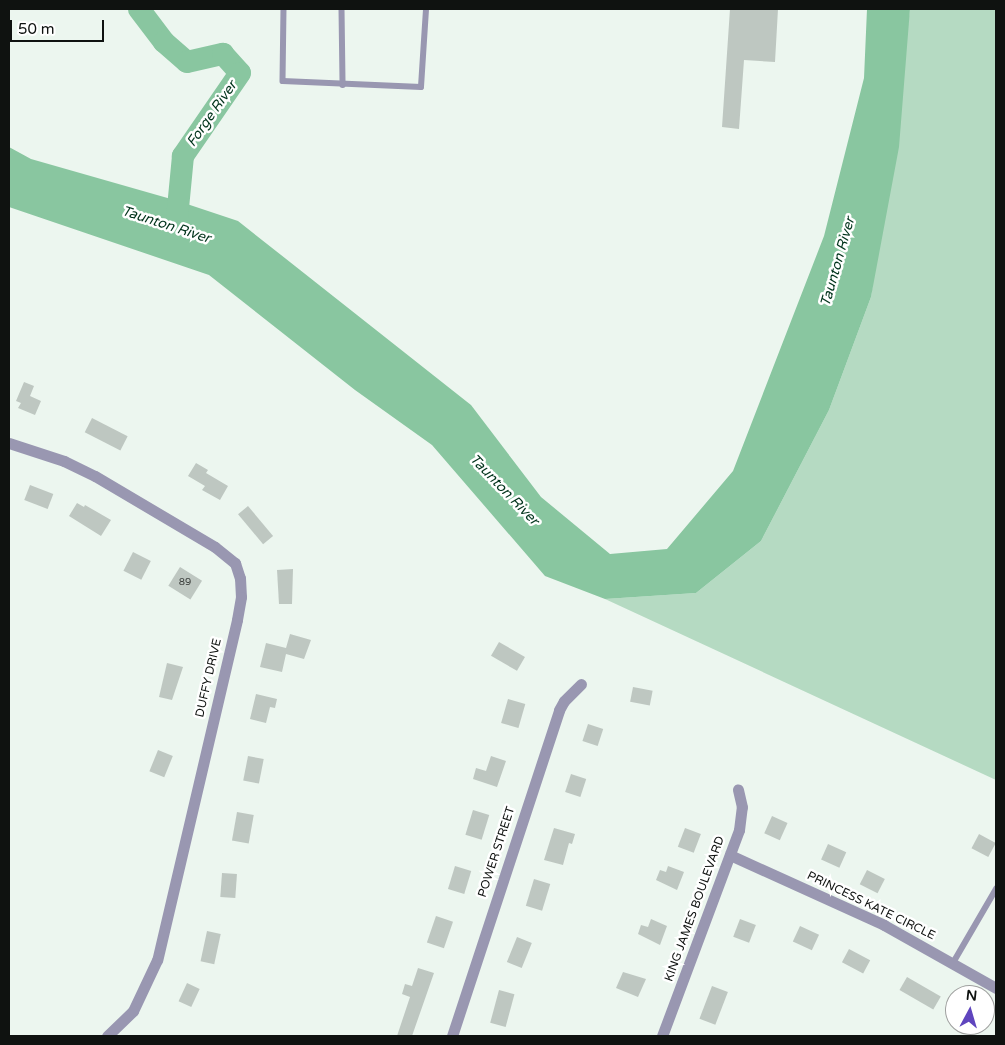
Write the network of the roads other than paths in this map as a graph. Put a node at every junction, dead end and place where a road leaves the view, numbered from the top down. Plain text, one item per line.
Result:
1 (284, 9) edge
2 (342, 9) edge
3 (426, 9) edge
4 (343, 85) junction
5 (9, 443) edge
6 (581, 684) dead end
7 (738, 789) dead end
8 (730, 855) junction
9 (996, 889) edge
10 (954, 963) junction
11 (996, 988) edge
12 (106, 1036) edge
13 (452, 1036) edge
14 (662, 1036) edge

1 - 4 lane
2 - 4 lane
3 - 4 lane
5 - 12 street, DUFFY DRIVE
6 - 13 street, POWER STREET
7 - 8 street, KING JAMES BOULEVARD
8 - 10 street, PRINCESS KATE CIRCLE
8 - 14 street, KING JAMES BOULEVARD
9 - 10 lane
10 - 11 street, PRINCESS KATE CIRCLE

